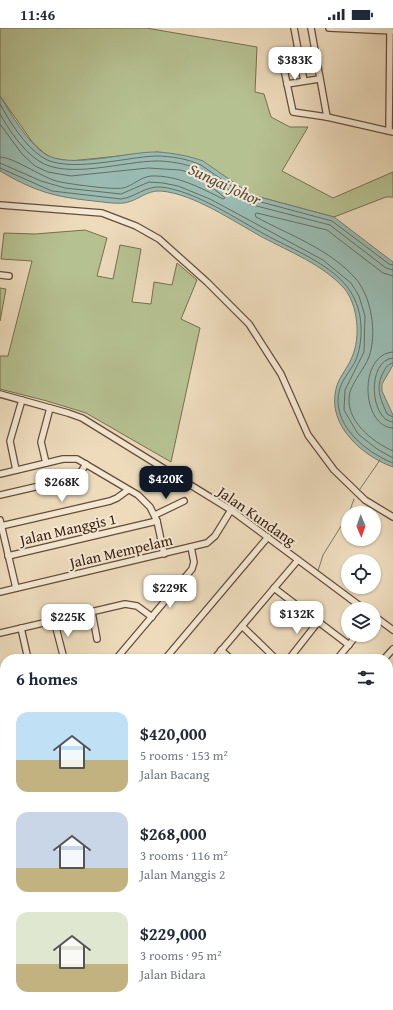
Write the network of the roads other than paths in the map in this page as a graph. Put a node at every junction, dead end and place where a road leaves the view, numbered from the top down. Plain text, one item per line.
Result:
1 (294, 28) edge
2 (310, 28) edge
3 (329, 28) edge
4 (391, 31) edge
5 (281, 55) dead end
6 (319, 79) junction
7 (304, 81) junction
8 (287, 84) junction
9 (327, 118) junction
10 (391, 131) edge
11 (0, 205) edge
12 (0, 275) edge
13 (9, 276) dead end
14 (0, 394) edge
15 (22, 400) junction
16 (50, 408) junction
17 (46, 463) junction
18 (86, 464) junction
19 (16, 470) junction
20 (0, 474) edge
21 (128, 490) junction
22 (0, 495) edge
23 (184, 501) dead end
24 (231, 510) junction
25 (393, 517) edge
26 (156, 518) junction
27 (1, 523) edge
28 (268, 537) junction
29 (191, 547) junction
30 (164, 554) junction
31 (8, 556) junction
32 (298, 560) junction
33 (16, 588) junction
34 (274, 588) junction
35 (0, 592) edge
36 (355, 602) edge
37 (92, 612) junction
38 (152, 617) junction
39 (54, 620) junction
40 (381, 621) edge
41 (318, 622) junction
42 (242, 626) junction
43 (21, 628) junction
44 (393, 630) edge
45 (0, 633) edge
46 (98, 639) dead end
47 (351, 642) edge
48 (348, 645) junction
49 (222, 650) junction
50 (27, 654) edge
51 (63, 654) edge
52 (120, 654) edge
53 (169, 654) edge
54 (218, 654) edge
55 (226, 654) edge
56 (271, 654) edge
57 (293, 654) edge
58 (341, 654) edge

1 - 7 street
2 - 6 street
3 - 4 street
4 - 10 street
5 - 8 street
6 - 7 street
6 - 9 street
7 - 8 street
8 - 9 street
9 - 10 street
11 - 25 street
12 - 13 street
14 - 15 street, Jalan Kundang
15 - 16 street, Jalan Kundang
15 - 19 street
16 - 17 street
16 - 24 street, Jalan Kundang
17 - 18 street
17 - 19 street
18 - 21 street
18 - 22 street
19 - 20 street
21 - 26 street
21 - 27 street
23 - 26 street, Jalan Manggis 1
24 - 28 street, Jalan Kundang
24 - 29 street, Jalan Mempelam
26 - 30 street
26 - 31 street, Jalan Manggis 1
27 - 31 street
28 - 32 street, Jalan Kundang
28 - 53 street
29 - 30 street, Jalan Mempelam
29 - 38 street
30 - 33 street, Jalan Mempelam
31 - 33 street
32 - 34 street
32 - 36 street, Jalan Kundang
33 - 35 street, Jalan Mempelam
34 - 41 street
34 - 42 street
37 - 38 street
37 - 39 street
37 - 46 street
38 - 52 street
39 - 43 street
39 - 51 street
40 - 44 street
41 - 48 street
41 - 57 street
42 - 49 street
42 - 56 street
43 - 45 street
43 - 50 street
47 - 48 street
48 - 58 street
49 - 54 street
49 - 55 street

